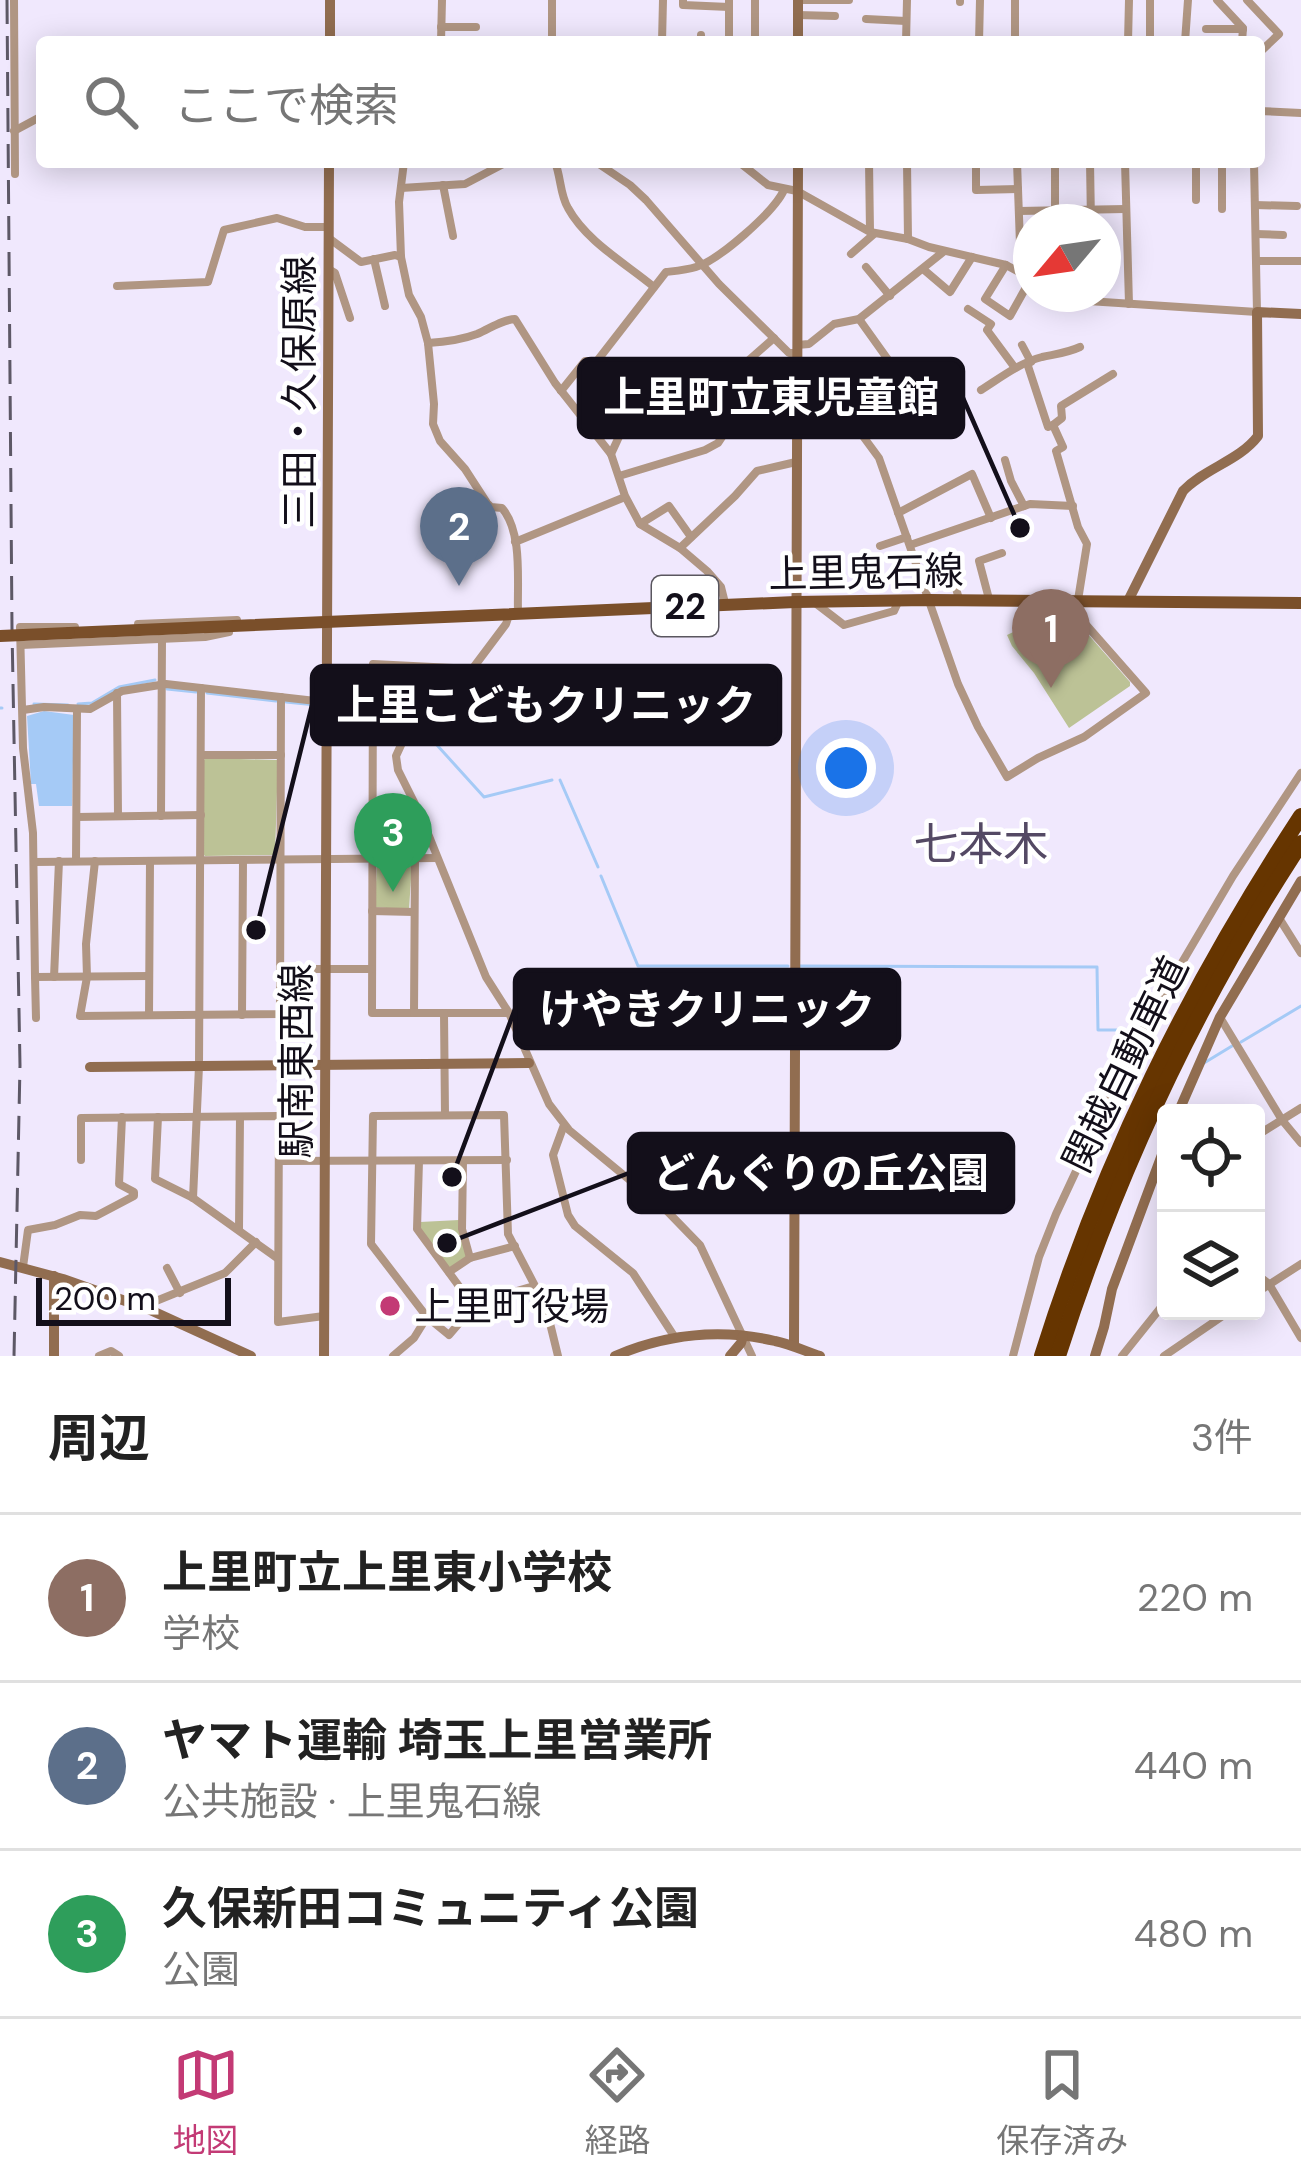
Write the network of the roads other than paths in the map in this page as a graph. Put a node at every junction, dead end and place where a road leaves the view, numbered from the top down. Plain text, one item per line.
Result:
1 (14, 0) edge
2 (330, 0) edge
3 (442, 0) edge
4 (552, 0) edge
5 (663, 0) edge
6 (683, 0) edge
7 (755, 0) edge
8 (800, 0) edge
9 (849, 0) edge
10 (907, 0) edge
11 (980, 0) edge
12 (1016, 0) edge
13 (1129, 0) edge
14 (1150, 0) edge
15 (1188, 0) edge
16 (1217, 0) edge
17 (1247, 0) edge
18 (729, 4) edge
19 (798, 15) junction
20 (835, 16) dead end
21 (866, 19) dead end
22 (906, 21) junction
23 (441, 27) junction
24 (476, 27) dead end
25 (1206, 29) dead end
26 (1243, 29) junction
27 (330, 36) edge
28 (442, 36) edge
29 (552, 36) edge
30 (662, 36) edge
31 (729, 36) edge
32 (755, 36) edge
33 (798, 36) edge
34 (906, 36) edge
35 (979, 36) edge
36 (1015, 36) edge
37 (1128, 36) edge
38 (1150, 36) edge
39 (1185, 36) edge
40 (1242, 36) edge
41 (1265, 47) edge
42 (1265, 111) edge
43 (1301, 113) edge
44 (36, 119) edge
45 (14, 131) junction
46 (329, 168) edge
47 (403, 168) edge
48 (490, 168) edge
49 (557, 168) edge
50 (605, 168) edge
51 (747, 168) edge
52 (796, 168) edge
53 (868, 168) edge
54 (907, 168) edge
55 (976, 168) edge
56 (1017, 168) edge
57 (1054, 168) edge
58 (1090, 168) edge
59 (1125, 168) edge
60 (1196, 168) edge
61 (1222, 168) edge
62 (1254, 168) edge
63 (15, 174) dead end
64 (442, 185) junction
65 (401, 188) junction
66 (1018, 189) junction
67 (791, 190) junction
68 (1196, 200) dead end
69 (1019, 204) edge
70 (1055, 204) edge
71 (1091, 204) edge
72 (1255, 205) junction
73 (1298, 206) dead end
74 (1121, 209) edge
75 (1125, 209) junction
76 (1222, 209) dead end
77 (330, 233) junction
78 (872, 233) junction
79 (1256, 234) junction
80 (1283, 235) dead end
81 (453, 236) dead end
82 (908, 239) junction
83 (944, 251) junction
84 (851, 254) dead end
85 (401, 257) junction
86 (972, 257) junction
87 (374, 260) junction
88 (1256, 261) junction
89 (1301, 261) edge
90 (701, 265) junction
91 (1006, 265) junction
92 (866, 268) dead end
93 (923, 268) junction
94 (1013, 269) edge
95 (330, 270) junction
96 (116, 286) dead end
97 (654, 287) junction
98 (890, 296) junction
99 (1121, 303) edge
100 (1129, 304) junction
101 (385, 306) dead end
102 (968, 309) dead end
103 (1013, 311) edge
104 (1257, 312) junction
105 (1301, 314) edge
106 (350, 318) dead end
107 (860, 319) junction
108 (774, 338) junction
109 (428, 343) junction
110 (1022, 346) dead end
111 (1080, 347) dead end
112 (796, 349) junction
113 (890, 361) dead end
114 (1029, 363) junction
115 (1015, 368) junction
116 (1114, 374) dead end
117 (672, 380) dead end
118 (861, 388) dead end
119 (981, 390) dead end
120 (561, 391) junction
121 (796, 399) junction
122 (845, 418) junction
123 (1053, 425) junction
124 (610, 454) junction
125 (1005, 460) dead end
126 (796, 462) junction
127 (619, 476) junction
128 (625, 496) junction
129 (1024, 506) junction
130 (1073, 506) junction
131 (898, 513) junction
132 (953, 517) dead end
133 (991, 518) junction
134 (640, 524) junction
135 (958, 529) junction
136 (691, 537) junction
137 (908, 541) junction
138 (515, 542) junction
139 (880, 547) dead end
140 (680, 548) junction
141 (1002, 553) dead end
142 (948, 560) dead end
143 (899, 600) junction
144 (928, 600) junction
145 (960, 600) junction
146 (989, 600) junction
147 (1072, 600) junction
148 (1127, 601) junction
149 (795, 602) junction
150 (812, 602) junction
151 (1301, 603) edge
152 (726, 605) junction
153 (514, 613) junction
154 (327, 622) junction
155 (254, 625) junction
156 (0, 636) edge
157 (162, 639) junction
158 (21, 645) junction
159 (472, 669) junction
160 (162, 684) junction
161 (201, 688) junction
162 (116, 693) junction
163 (281, 697) junction
164 (327, 702) junction
165 (373, 707) junction
166 (22, 710) junction
167 (77, 710) junction
168 (422, 713) junction
169 (201, 755) junction
170 (281, 755) junction
171 (1301, 773) edge
172 (161, 815) junction
173 (200, 815) junction
174 (118, 816) junction
175 (1301, 816) edge
176 (77, 817) junction
177 (1301, 843) edge
178 (437, 858) junction
179 (327, 859) junction
180 (372, 859) junction
181 (415, 859) junction
182 (200, 860) junction
183 (243, 860) junction
184 (280, 860) junction
185 (76, 861) junction
186 (95, 861) junction
187 (150, 861) junction
188 (34, 862) junction
189 (59, 862) junction
190 (1301, 881) edge
191 (372, 911) junction
192 (414, 912) junction
193 (1278, 917) junction
194 (1301, 953) edge
195 (280, 969) junction
196 (326, 969) junction
197 (372, 969) junction
198 (149, 976) junction
199 (35, 977) junction
200 (54, 977) junction
201 (87, 977) junction
202 (414, 1013) junction
203 (444, 1013) junction
204 (509, 1013) junction
205 (149, 1015) junction
206 (200, 1015) junction
207 (242, 1015) junction
208 (36, 1018) dead end
209 (1220, 1018) junction
210 (529, 1063) junction
211 (445, 1064) junction
212 (1126, 1064) junction
213 (326, 1065) junction
214 (199, 1066) junction
215 (90, 1067) dead end
216 (1136, 1074) dead end
217 (1178, 1104) edge
218 (1301, 1108) edge
219 (445, 1115) junction
220 (158, 1117) junction
221 (197, 1117) junction
222 (240, 1117) junction
223 (122, 1118) junction
224 (1282, 1120) junction
225 (564, 1125) junction
226 (1265, 1130) edge
227 (1301, 1143) edge
228 (81, 1160) dead end
229 (372, 1160) junction
230 (507, 1160) junction
231 (279, 1161) junction
232 (325, 1161) junction
233 (418, 1161) junction
234 (464, 1161) junction
235 (1157, 1168) edge
236 (194, 1198) junction
237 (239, 1230) junction
238 (256, 1242) junction
239 (515, 1246) junction
240 (470, 1258) junction
241 (279, 1259) junction
242 (0, 1262) edge
243 (1301, 1264) edge
244 (23, 1267) junction
245 (167, 1268) dead end
246 (449, 1272) junction
247 (54, 1276) junction
248 (1265, 1281) edge
249 (1269, 1284) junction
250 (534, 1286) junction
251 (1265, 1287) edge
252 (180, 1293) junction
253 (475, 1308) junction
254 (148, 1309) junction
255 (1157, 1312) edge
256 (324, 1316) junction
257 (427, 1317) junction
258 (1217, 1320) edge
259 (674, 1336) junction
260 (742, 1336) junction
261 (1301, 1339) edge
262 (794, 1346) junction
263 (54, 1356) edge
264 (100, 1356) edge
265 (119, 1356) edge
266 (251, 1356) edge
267 (324, 1356) edge
268 (394, 1356) edge
269 (559, 1356) edge
270 (615, 1356) edge
271 (730, 1356) edge
272 (752, 1356) edge
273 (820, 1356) edge
274 (1012, 1356) edge
275 (1042, 1356) edge
276 (1058, 1356) edge
277 (1095, 1356) edge
278 (1122, 1356) edge
279 (1164, 1356) edge

1 - 45 street
2 - 27 street
3 - 23 street
4 - 29 street
5 - 30 street
6 - 18 street
7 - 32 street
8 - 9 street
8 - 19 street
10 - 22 street
11 - 35 street
12 - 36 street
13 - 37 street
14 - 38 street
15 - 39 street
16 - 26 street
17 - 41 street
18 - 31 street
19 - 20 street
19 - 33 street
21 - 22 street
22 - 34 street
23 - 24 street
23 - 28 street
25 - 26 street
26 - 40 street
42 - 43 street
44 - 45 street
45 - 63 street
46 - 77 street, 三田・久保原線
47 - 65 street
48 - 64 street
49 - 97 street
50 - 90 street
51 - 67 street
52 - 67 street
53 - 78 street
54 - 82 street
55 - 66 street
56 - 66 street
57 - 70 street
58 - 71 street
59 - 75 street
60 - 68 street
61 - 76 street
62 - 72 street
64 - 65 street
64 - 81 street
65 - 85 street
66 - 69 street
67 - 78 street
67 - 90 street
67 - 112 street
72 - 73 street
72 - 79 street
74 - 75 street
75 - 100 street
77 - 87 street
77 - 95 street, 三田・久保原線
77 - 96 street
78 - 82 street
78 - 84 street
79 - 80 street
79 - 88 street
82 - 83 street
83 - 86 street
83 - 93 street
85 - 87 street
85 - 109 street
86 - 91 street
86 - 93 street
87 - 101 street
88 - 89 street
88 - 104 street
90 - 97 street
90 - 108 street
91 - 94 street
91 - 103 street
92 - 98 street
93 - 98 street
95 - 106 street
95 - 154 street, 三田・久保原線
97 - 120 street
98 - 107 street
99 - 100 street
100 - 104 street
102 - 115 street
104 - 105 street
104 - 148 street
107 - 112 street
107 - 113 street
108 - 112 street
108 - 127 street
109 - 120 street
109 - 138 street
110 - 114 street
111 - 114 street
112 - 121 street
114 - 115 street
114 - 123 street
115 - 119 street
116 - 123 street
117 - 124 street
118 - 122 street
120 - 124 street
121 - 122 street
121 - 126 street
122 - 131 street
123 - 130 street
124 - 127 street
125 - 129 street
126 - 136 street
126 - 149 street
127 - 128 street
128 - 134 street
128 - 138 street
129 - 130 street
129 - 133 street
130 - 147 street
131 - 133 street
131 - 137 street
132 - 135 street
133 - 135 street
134 - 136 street
134 - 140 street
135 - 137 street
136 - 140 street
137 - 139 street
137 - 144 street
138 - 153 street
140 - 152 street
141 - 146 street
142 - 145 street
143 - 144 main road, 上里鬼石線 / 22
143 - 150 main road, 上里鬼石線 / 22
143 - 150 street
144 - 145 main road, 上里鬼石線 / 22
144 - 147 street
145 - 146 main road, 上里鬼石線 / 22
146 - 147 main road, 上里鬼石線 / 22
147 - 148 main road, 上里鬼石線 / 22
148 - 151 main road, 上里鬼石線 / 22
149 - 150 main road, 上里鬼石線 / 22
149 - 152 main road, 上里鬼石線 / 22
149 - 262 street
152 - 153 main road, 上里鬼石線 / 22
153 - 154 main road, 上里鬼石線 / 22
153 - 159 street
154 - 155 main road, 上里鬼石線 / 22
154 - 164 street, 駅南東西線
155 - 156 main road, 上里鬼石線 / 22, bridge
155 - 157 street
155 - 158 street
157 - 158 street
157 - 160 street
158 - 166 street
159 - 165 street
159 - 168 street
160 - 161 street
160 - 162 street
160 - 172 street
161 - 163 street
161 - 169 street
162 - 167 street
162 - 174 street
163 - 164 street
163 - 170 street
164 - 165 street
164 - 179 street, 駅南東西線
165 - 168 street
165 - 180 street
166 - 167 street
166 - 188 street
167 - 176 street
168 - 178 street
169 - 170 street
169 - 173 street
170 - 184 street
171 - 212 street
172 - 173 street
172 - 174 street
173 - 182 street
174 - 176 street
175 - 275 highway, 関越自動車道
176 - 185 street
177 - 276 highway, 関越自動車道
178 - 181 street
178 - 204 street
179 - 180 street
179 - 184 street
179 - 196 street, 駅南東西線
180 - 181 street
180 - 191 street
181 - 192 street
182 - 183 street
182 - 187 street
182 - 206 street
183 - 184 street
183 - 207 street
184 - 195 street
185 - 186 street
185 - 189 street
186 - 187 street
186 - 201 street
187 - 198 street
188 - 189 street
188 - 199 street
189 - 200 street
190 - 193 street
191 - 192 street
191 - 197 street
192 - 202 street
193 - 194 street
193 - 209 street
195 - 196 street
195 - 207 street
196 - 197 street
196 - 213 street, 駅南東西線
197 - 202 street
198 - 201 street
198 - 205 street
199 - 200 street
199 - 208 street
200 - 201 street
201 - 205 street
202 - 203 street
203 - 204 street
203 - 211 street
204 - 210 street
205 - 206 street
206 - 207 street
206 - 214 street
209 - 217 street
209 - 224 street
210 - 211 street
210 - 225 street
211 - 213 street
211 - 219 street
212 - 216 street
212 - 274 street
213 - 214 street
213 - 232 street, 駅南東西線
214 - 215 street
214 - 221 street
218 - 224 street
219 - 229 street
219 - 230 street
220 - 221 street
220 - 223 street
220 - 236 street
221 - 222 street
221 - 236 street
222 - 231 street
222 - 237 street
223 - 228 street
223 - 244 street
224 - 226 street
224 - 227 street
225 - 259 street
225 - 260 street
229 - 232 street
229 - 233 street
229 - 257 street
230 - 234 street
230 - 239 street
231 - 232 street
231 - 241 street
232 - 256 street, 駅南東西線
233 - 234 street
233 - 246 street
234 - 240 street
235 - 277 street
236 - 237 street
237 - 238 street
238 - 241 street
238 - 252 street
239 - 240 street
239 - 250 street
240 - 246 street
241 - 256 street
242 - 244 street
243 - 249 street
244 - 247 street
245 - 252 street
246 - 253 street
247 - 254 street
247 - 263 street
248 - 249 street
249 - 251 street
249 - 261 street
250 - 253 street
250 - 269 street
252 - 254 street
253 - 257 street
254 - 266 street
255 - 278 street
256 - 267 street, 駅南東西線
257 - 268 street
258 - 279 street
259 - 260 street
259 - 270 street
260 - 262 street
260 - 271 street
260 - 272 street
262 - 273 street
264 - 265 street

